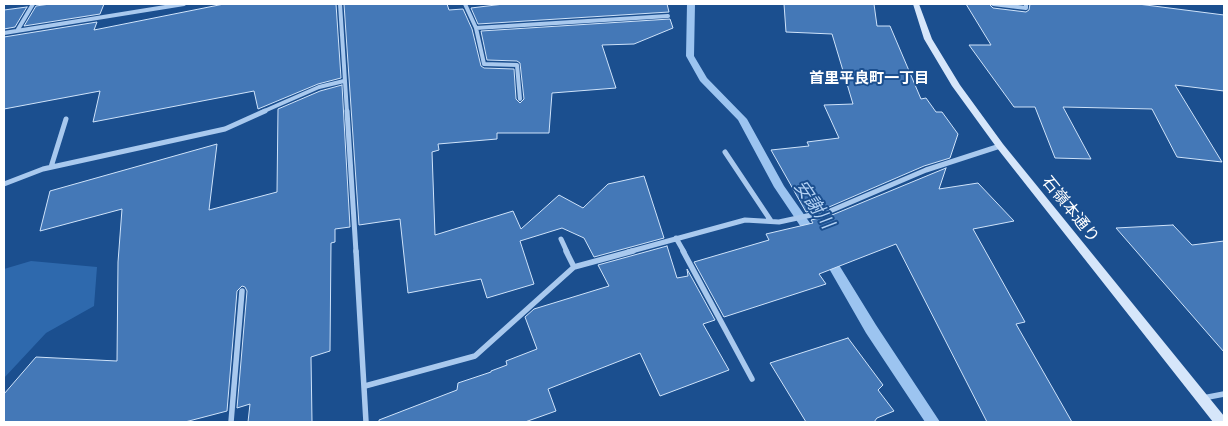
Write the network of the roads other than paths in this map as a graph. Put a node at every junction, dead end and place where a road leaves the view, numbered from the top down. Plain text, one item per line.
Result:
1 (33, 4) edge
2 (184, 4) edge
3 (340, 4) edge
4 (465, 4) edge
5 (916, 4) edge
6 (993, 4) edge
7 (1026, 4) edge
8 (668, 16) dead end
9 (476, 28) junction
10 (17, 31) junction
11 (4, 33) edge
12 (344, 81) junction
13 (520, 99) dead end
14 (66, 119) dead end
15 (1000, 146) junction
16 (726, 152) dead end
17 (51, 167) junction
18 (4, 184) edge
19 (770, 221) junction
20 (676, 238) junction
21 (561, 239) dead end
22 (574, 267) junction
23 (242, 291) dead end
24 (752, 379) dead end
25 (365, 386) junction
26 (1224, 394) edge
27 (1201, 398) junction
28 (231, 422) edge
29 (366, 422) edge
30 (1221, 422) edge

1 - 10 street
2 - 10 street
3 - 12 street
4 - 9 street
5 - 15 main road, 石嶺本通り
6 - 7 street
8 - 9 street
9 - 13 street
10 - 11 street
12 - 17 street
12 - 25 street
14 - 17 street
15 - 19 street
15 - 27 main road, 石嶺本通り
16 - 19 street
17 - 18 street
19 - 20 street
20 - 22 street
20 - 24 street
21 - 22 street
22 - 25 street
23 - 28 street
25 - 29 street
26 - 27 street
27 - 30 main road, 石嶺本通り

